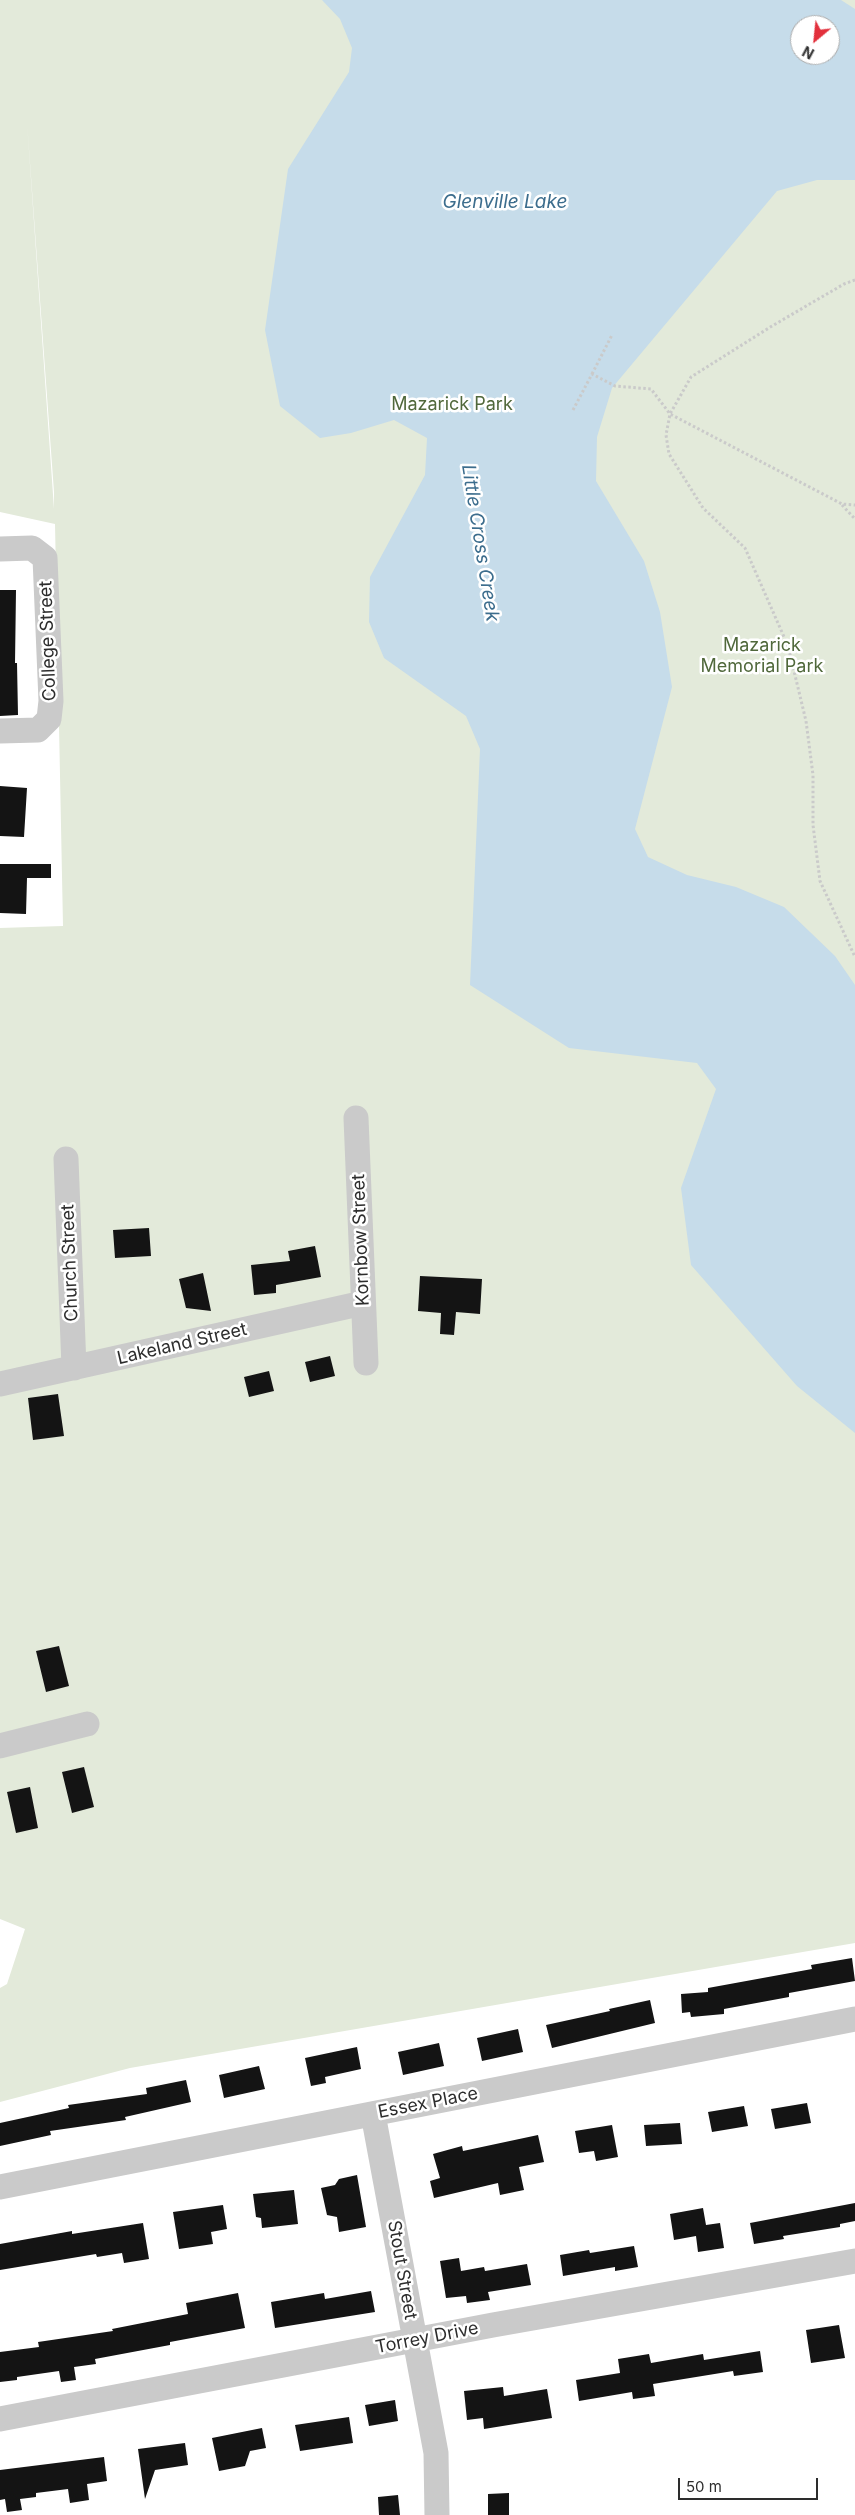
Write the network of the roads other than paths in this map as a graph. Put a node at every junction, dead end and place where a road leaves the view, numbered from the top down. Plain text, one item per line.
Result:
1 (0, 549) edge
2 (0, 731) edge
3 (356, 1118) dead end
4 (66, 1159) dead end
5 (363, 1303) junction
6 (366, 1363) dead end
7 (74, 1368) junction
8 (0, 1384) edge
9 (87, 1724) dead end
10 (0, 1746) edge
11 (855, 2019) edge
12 (373, 2114) junction
13 (0, 2188) edge
14 (855, 2261) edge
15 (415, 2341) junction
16 (0, 2419) edge
17 (437, 2515) edge

1 - 2 street, College Street
3 - 5 street, Kornbow Street
4 - 7 street, Church Street
5 - 6 street, Kornbow Street
5 - 7 street, Lakeland Street
7 - 8 street, Lakeland Street
9 - 10 street
11 - 12 street, Essex Place
12 - 13 street, Essex Place
12 - 15 street, Stout Street
14 - 15 street, Torrey Drive
15 - 16 street, Torrey Drive
15 - 17 street, Stout Street

